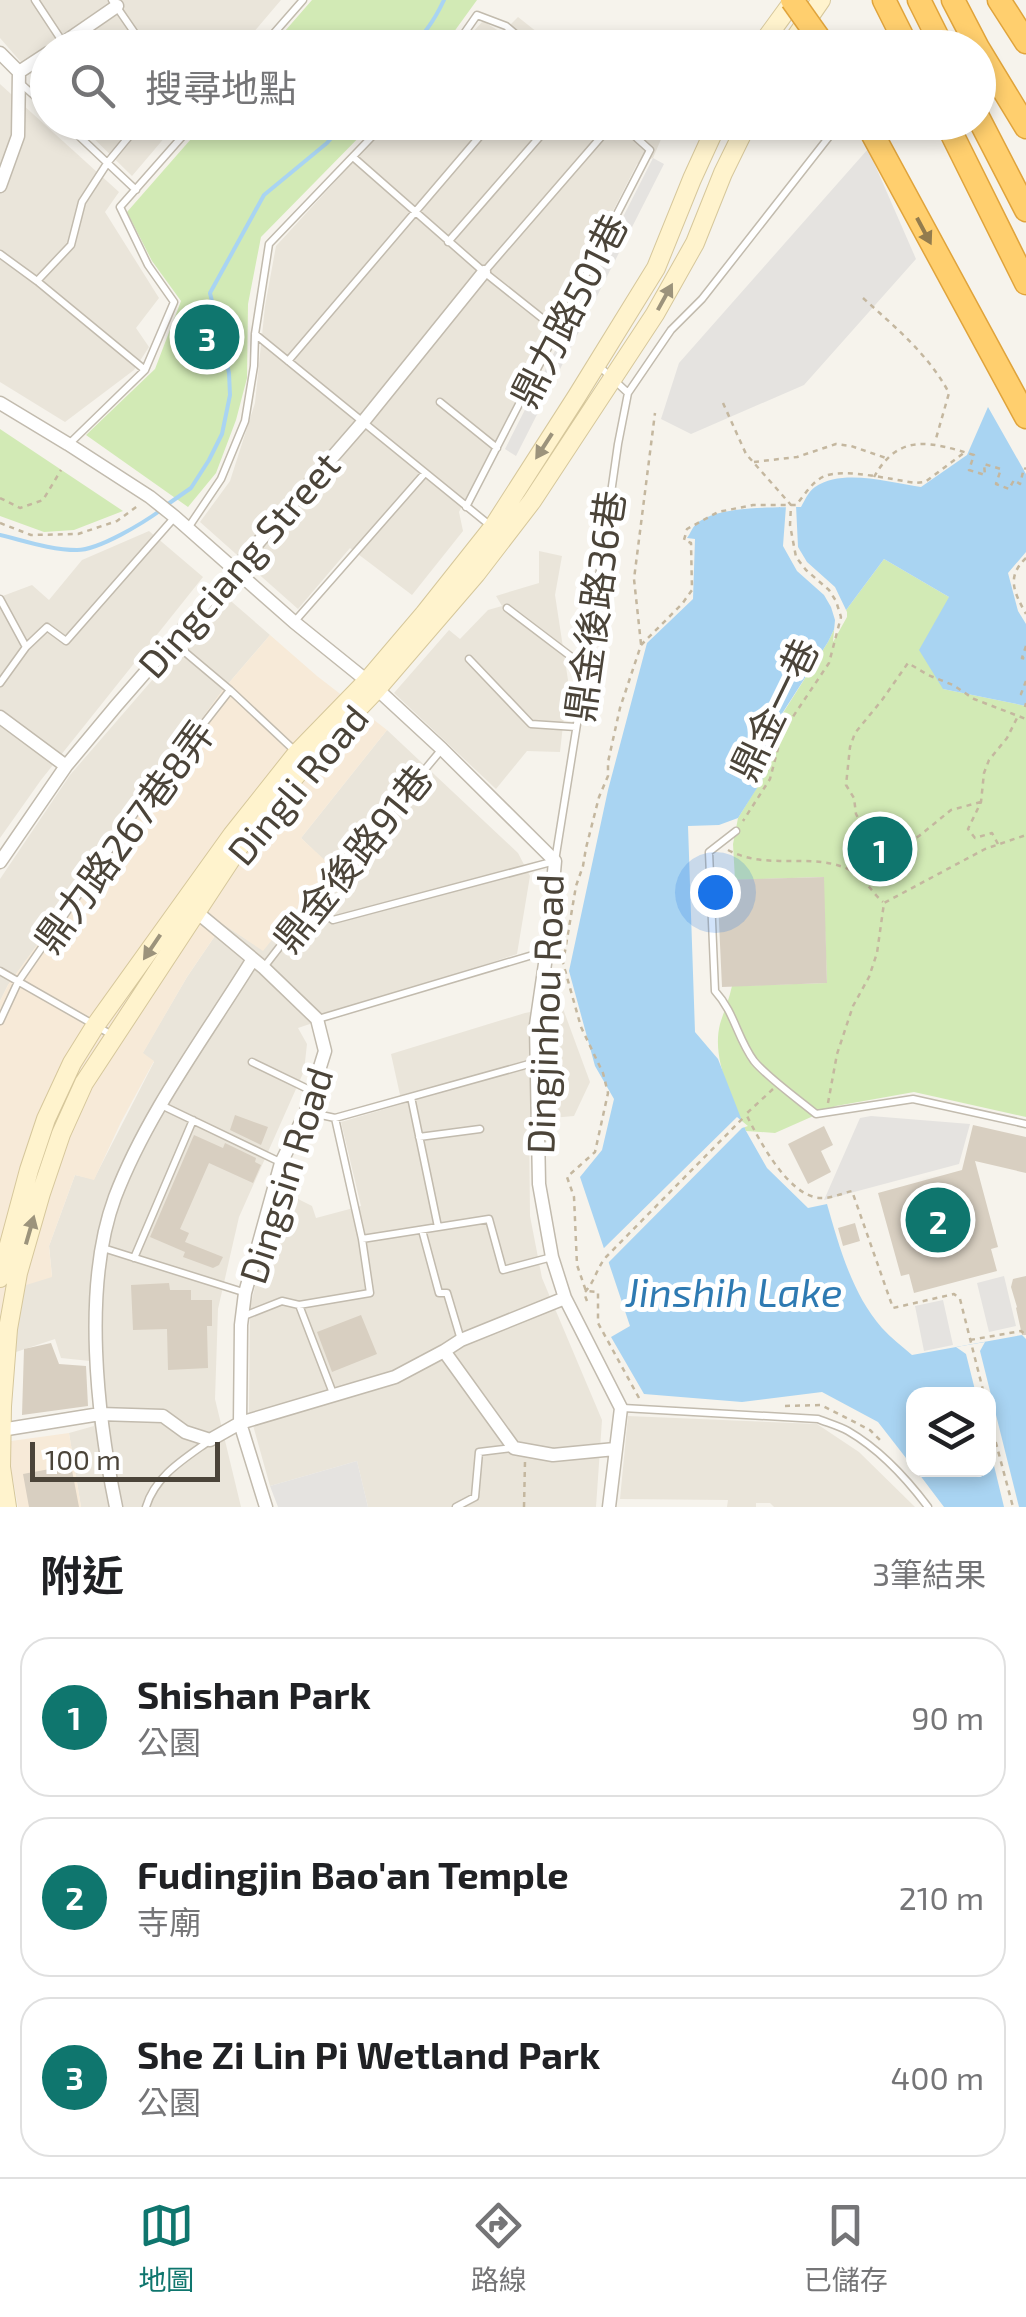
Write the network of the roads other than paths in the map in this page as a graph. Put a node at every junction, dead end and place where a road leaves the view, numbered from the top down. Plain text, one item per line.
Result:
1 (35, 0) edge
2 (304, 0) edge
3 (793, 0) edge
4 (821, 0) edge
5 (884, 0) edge
6 (919, 0) edge
7 (953, 0) edge
8 (119, 2) edge
9 (1002, 4) edge
10 (51, 30) edge
11 (80, 30) edge
12 (135, 30) edge
13 (278, 30) edge
14 (467, 30) edge
15 (511, 30) edge
16 (772, 30) edge
17 (800, 30) edge
18 (814, 30) edge
19 (899, 30) edge
20 (934, 30) edge
21 (969, 30) edge
22 (1026, 42) edge
23 (0, 54) edge
24 (30, 67) edge
25 (18, 77) junction
26 (996, 78) edge
27 (30, 89) edge
28 (1026, 127) edge
29 (84, 140) edge
30 (126, 140) edge
31 (179, 140) edge
32 (369, 140) edge
33 (477, 140) edge
34 (537, 140) edge
35 (600, 140) edge
36 (638, 140) edge
37 (710, 140) edge
38 (739, 140) edge
39 (826, 140) edge
40 (875, 140) edge
41 (955, 140) edge
42 (990, 140) edge
43 (353, 157) junction
44 (108, 162) junction
45 (0, 186) edge
46 (136, 190) junction
47 (1026, 210) edge
48 (416, 213) junction
49 (448, 242) junction
50 (0, 254) edge
51 (484, 272) junction
52 (37, 282) junction
53 (1026, 283) edge
54 (557, 330) junction
55 (255, 334) junction
56 (288, 361) junction
57 (597, 364) junction
58 (145, 370) junction
59 (612, 378) junction
60 (628, 393) junction
61 (440, 402) dead end
62 (0, 403) edge
63 (1026, 417) edge
64 (362, 422) junction
65 (68, 444) junction
66 (497, 448) junction
67 (425, 473) junction
68 (466, 507) junction
69 (175, 517) junction
70 (188, 528) junction
71 (499, 532) junction
72 (234, 568) junction
73 (0, 599) edge
74 (507, 608) dead end
75 (294, 622) junction
76 (172, 641) junction
77 (26, 647) junction
78 (469, 659) dead end
79 (586, 668) junction
80 (0, 684) edge
81 (372, 685) junction
82 (230, 690) junction
83 (0, 717) edge
84 (576, 727) junction
85 (442, 748) junction
86 (302, 757) junction
87 (66, 766) junction
88 (736, 831) road end
89 (2, 856) edge
90 (555, 862) junction
91 (312, 905) junction
92 (190, 906) junction
93 (547, 950) junction
94 (258, 964) junction
95 (0, 972) edge
96 (18, 982) junction
97 (317, 1019) junction
98 (0, 1021) edge
99 (96, 1026) junction
100 (113, 1036) junction
101 (252, 1062) dead end
102 (537, 1062) junction
103 (313, 1092) junction
104 (412, 1097) junction
105 (161, 1105) junction
106 (306, 1112) junction
107 (334, 1118) junction
108 (193, 1120) junction
109 (1026, 1124) edge
110 (480, 1128) dead end
111 (420, 1137) junction
112 (281, 1163) junction
113 (438, 1227) junction
114 (422, 1230) junction
115 (362, 1240) junction
116 (102, 1248) junction
117 (552, 1257) junction
118 (134, 1258) junction
119 (0, 1278) edge
120 (245, 1293) junction
121 (565, 1298) junction
122 (299, 1304) junction
123 (242, 1317) junction
124 (461, 1340) junction
125 (3, 1344) edge
126 (444, 1351) junction
127 (334, 1397) junction
128 (620, 1408) junction
129 (100, 1414) junction
130 (240, 1423) junction
131 (0, 1430) edge
132 (210, 1440) junction
133 (520, 1449) junction
134 (615, 1449) junction
135 (6, 1507) edge
136 (116, 1507) edge
137 (146, 1507) edge
138 (266, 1507) edge
139 (456, 1507) edge
140 (609, 1507) edge
141 (928, 1507) edge

1 - 10 lane
2 - 13 lane
3 - 16 street
3 - 18 highway, bridge
4 - 17 street
5 - 19 highway
6 - 20 highway
7 - 21 highway
8 - 11 street
8 - 12 lane
9 - 22 highway
14 - 15 lane
23 - 25 street
24 - 25 street
25 - 27 lane
25 - 45 street
26 - 28 highway
29 - 44 lane
30 - 44 lane
31 - 46 lane
32 - 43 lane
33 - 48 lane
34 - 49 lane
35 - 51 lane
36 - 54 lane, 鼎力路501巷
37 - 57 street, Dingli Road
59 -> 38 street, Dingli Road
39 - 60 lane
40 -> 63 highway
41 - 53 highway
42 - 47 highway
43 - 48 lane
43 - 55 lane
44 - 46 lane
44 - 52 lane
46 - 58 lane
48 - 49 lane
48 - 56 lane
49 - 51 lane
50 - 52 lane
51 - 54 lane
51 - 64 street, Dingciang Street
52 - 58 lane
54 - 66 lane, 鼎力路501巷
55 - 56 lane
55 - 70 lane
56 - 64 lane
57 - 59 lane
57 -> 71 street, Dingli Road
58 - 65 lane
59 - 60 lane
59 - 71 street, Dingli Road
60 - 79 lane, 鼎金後路36巷
61 - 66 lane
62 - 65 street, Dingjinhou Road
64 - 67 lane
64 - 72 street, Dingciang Street
65 - 69 street, Dingjinhou Road
66 - 68 lane, 鼎力路501巷
67 - 68 lane
67 - 75 lane
68 - 71 lane
69 - 70 street, Dingjinhou Road
69 - 77 lane
70 - 72 street, Dingjinhou Road
71 - 81 street, Dingli Road
72 - 75 street, Dingjinhou Road
72 - 76 street, Dingciang Street
73 - 77 lane
74 - 79 lane
75 - 81 street, Dingjinhou Road
76 - 82 lane
76 - 87 street, Dingciang Street
77 - 80 lane
78 - 84 lane
79 - 84 lane, 鼎金後路36巷
81 - 85 street, Dingjinhou Road
81 - 86 street, Dingli Road
82 - 86 lane
82 - 96 lane, 鼎力路267巷8弄
83 - 87 street
84 - 90 lane, 鼎金後路36巷
85 - 90 street, Dingjinhou Road
85 - 91 lane, 鼎金後路91巷
86 - 92 street, Dingli Road
87 - 89 street, Dingciang Street
88 - 109 lane
90 - 91 lane
90 - 93 street, Dingjinhou Road
91 - 94 lane, 鼎金後路91巷
92 - 94 street, Dingsin Road
92 -> 99 street, Dingli Road
92 - 100 street, Dingli Road
93 - 97 lane
93 - 102 street, Dingjinhou Road
94 - 97 street, Dingsin Road
94 - 105 street
95 - 96 lane
96 - 98 lane, 鼎力路267巷8弄
96 - 99 lane
97 - 103 street, Dingsin Road
99 - 100 lane
99 - 119 street, Dingli Road
125 -> 100 street, Dingli Road
101 - 103 lane
102 - 104 lane
102 - 117 street, Dingjinhou Road
103 - 106 street, Dingsin Road
104 - 107 lane
104 - 111 lane
105 - 108 lane
105 - 116 street
106 - 107 lane
106 - 112 street, Dingsin Road
107 - 115 lane
108 - 112 lane
108 - 118 lane
110 - 111 lane
111 - 113 lane
112 - 120 street, Dingsin Road
113 - 114 lane
113 - 117 lane
114 - 115 lane
114 - 124 lane
115 - 122 lane
116 - 118 lane
116 - 129 street
117 - 121 street, Dingjinhou Road
118 - 120 lane
120 - 123 street, Dingsin Road
121 - 124 street
121 - 128 street, Dingjinhou Road
122 - 123 lane
122 - 127 lane
123 - 130 street, Dingsin Road
124 - 126 street
125 - 131 street, Dingli Road
126 - 127 street
126 - 133 street
127 - 130 street
128 - 134 street
128 - 141 lane
129 - 131 street
129 - 132 street
129 - 136 street
130 - 132 street
130 - 138 street, Dingsin Road
131 - 135 street, Dingli Road
132 - 137 lane
133 - 134 street
133 - 139 lane
134 - 140 street

